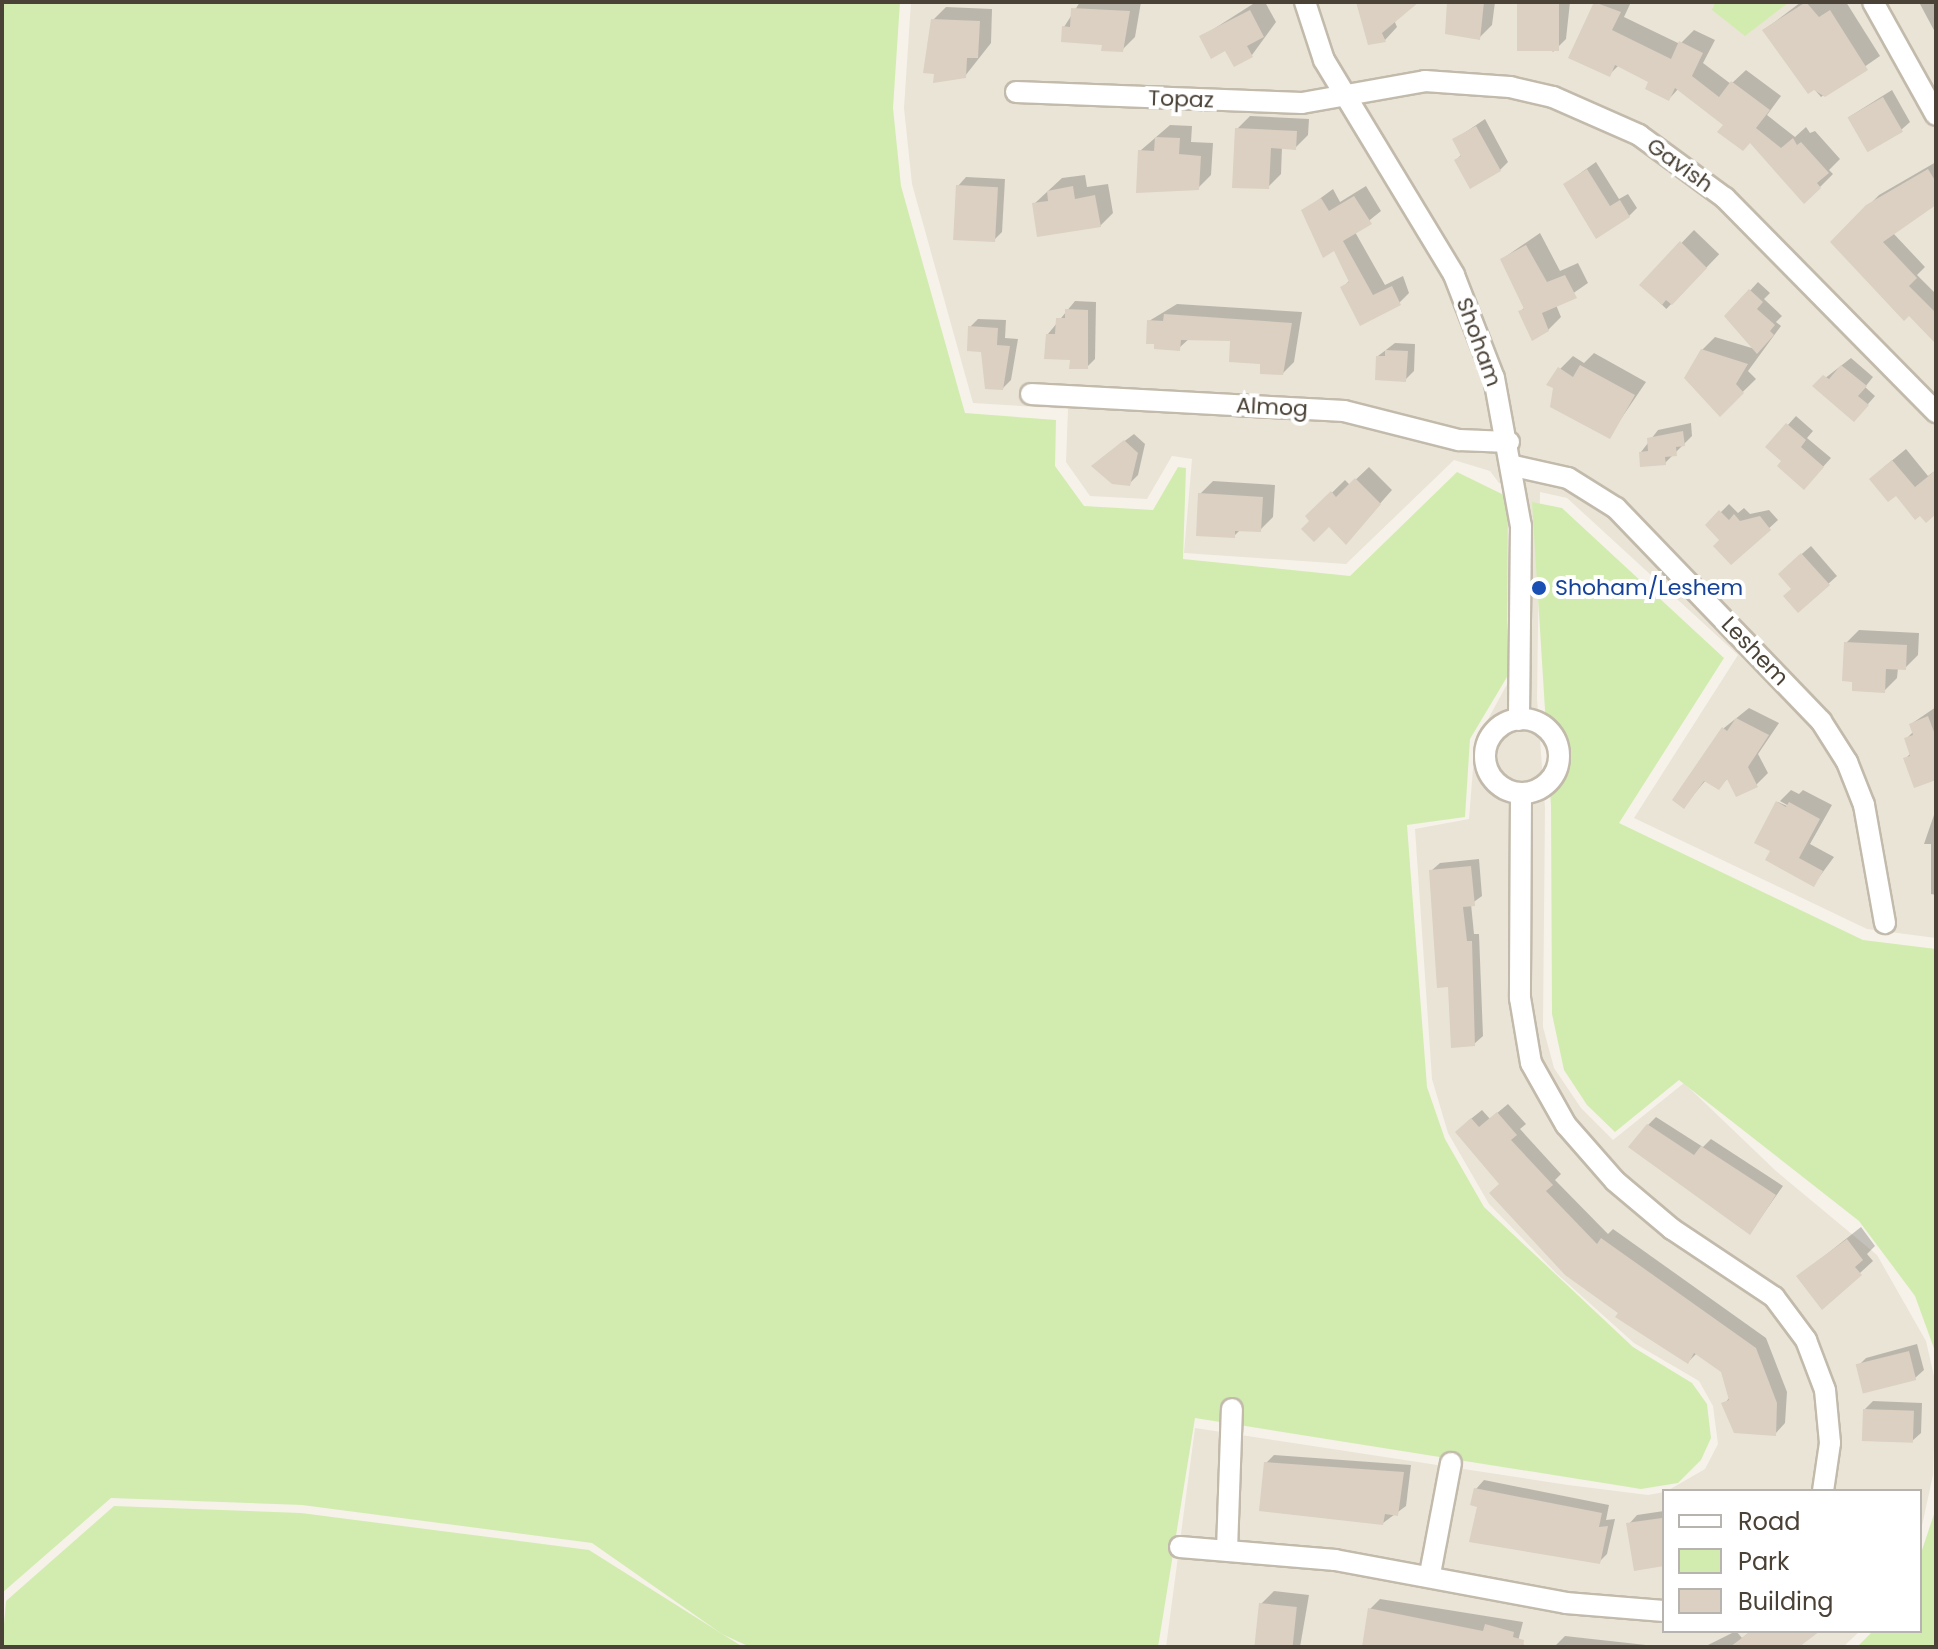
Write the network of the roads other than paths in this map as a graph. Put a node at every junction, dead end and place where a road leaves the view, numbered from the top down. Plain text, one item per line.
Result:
1 (1305, 2) edge
2 (1873, 2) edge
3 (1016, 92) dead end
4 (1345, 94) junction
5 (1936, 115) edge
6 (1031, 394) dead end
7 (1936, 412) edge
8 (1509, 442) junction
9 (1514, 466) junction
10 (1519, 720) junction
11 (1521, 793) junction
12 (1885, 923) dead end
13 (1232, 1409) dead end
14 (1451, 1463) dead end
15 (1823, 1489) edge
16 (1180, 1547) dead end
17 (1227, 1550) junction
18 (1430, 1574) junction
19 (1662, 1611) edge

1 - 4 street, Shoham
2 - 5 street
3 - 4 street, Topaz
4 - 7 street, Gavish
4 - 8 street, Shoham
6 - 8 street, Almog
8 - 9 street, Shoham
9 - 10 street, Shoham
9 - 12 street, Leshem
10 - 11 street
10 - 11 street
11 - 15 street
13 - 17 street
14 - 18 street
16 - 17 street
17 - 18 street
18 - 19 street

